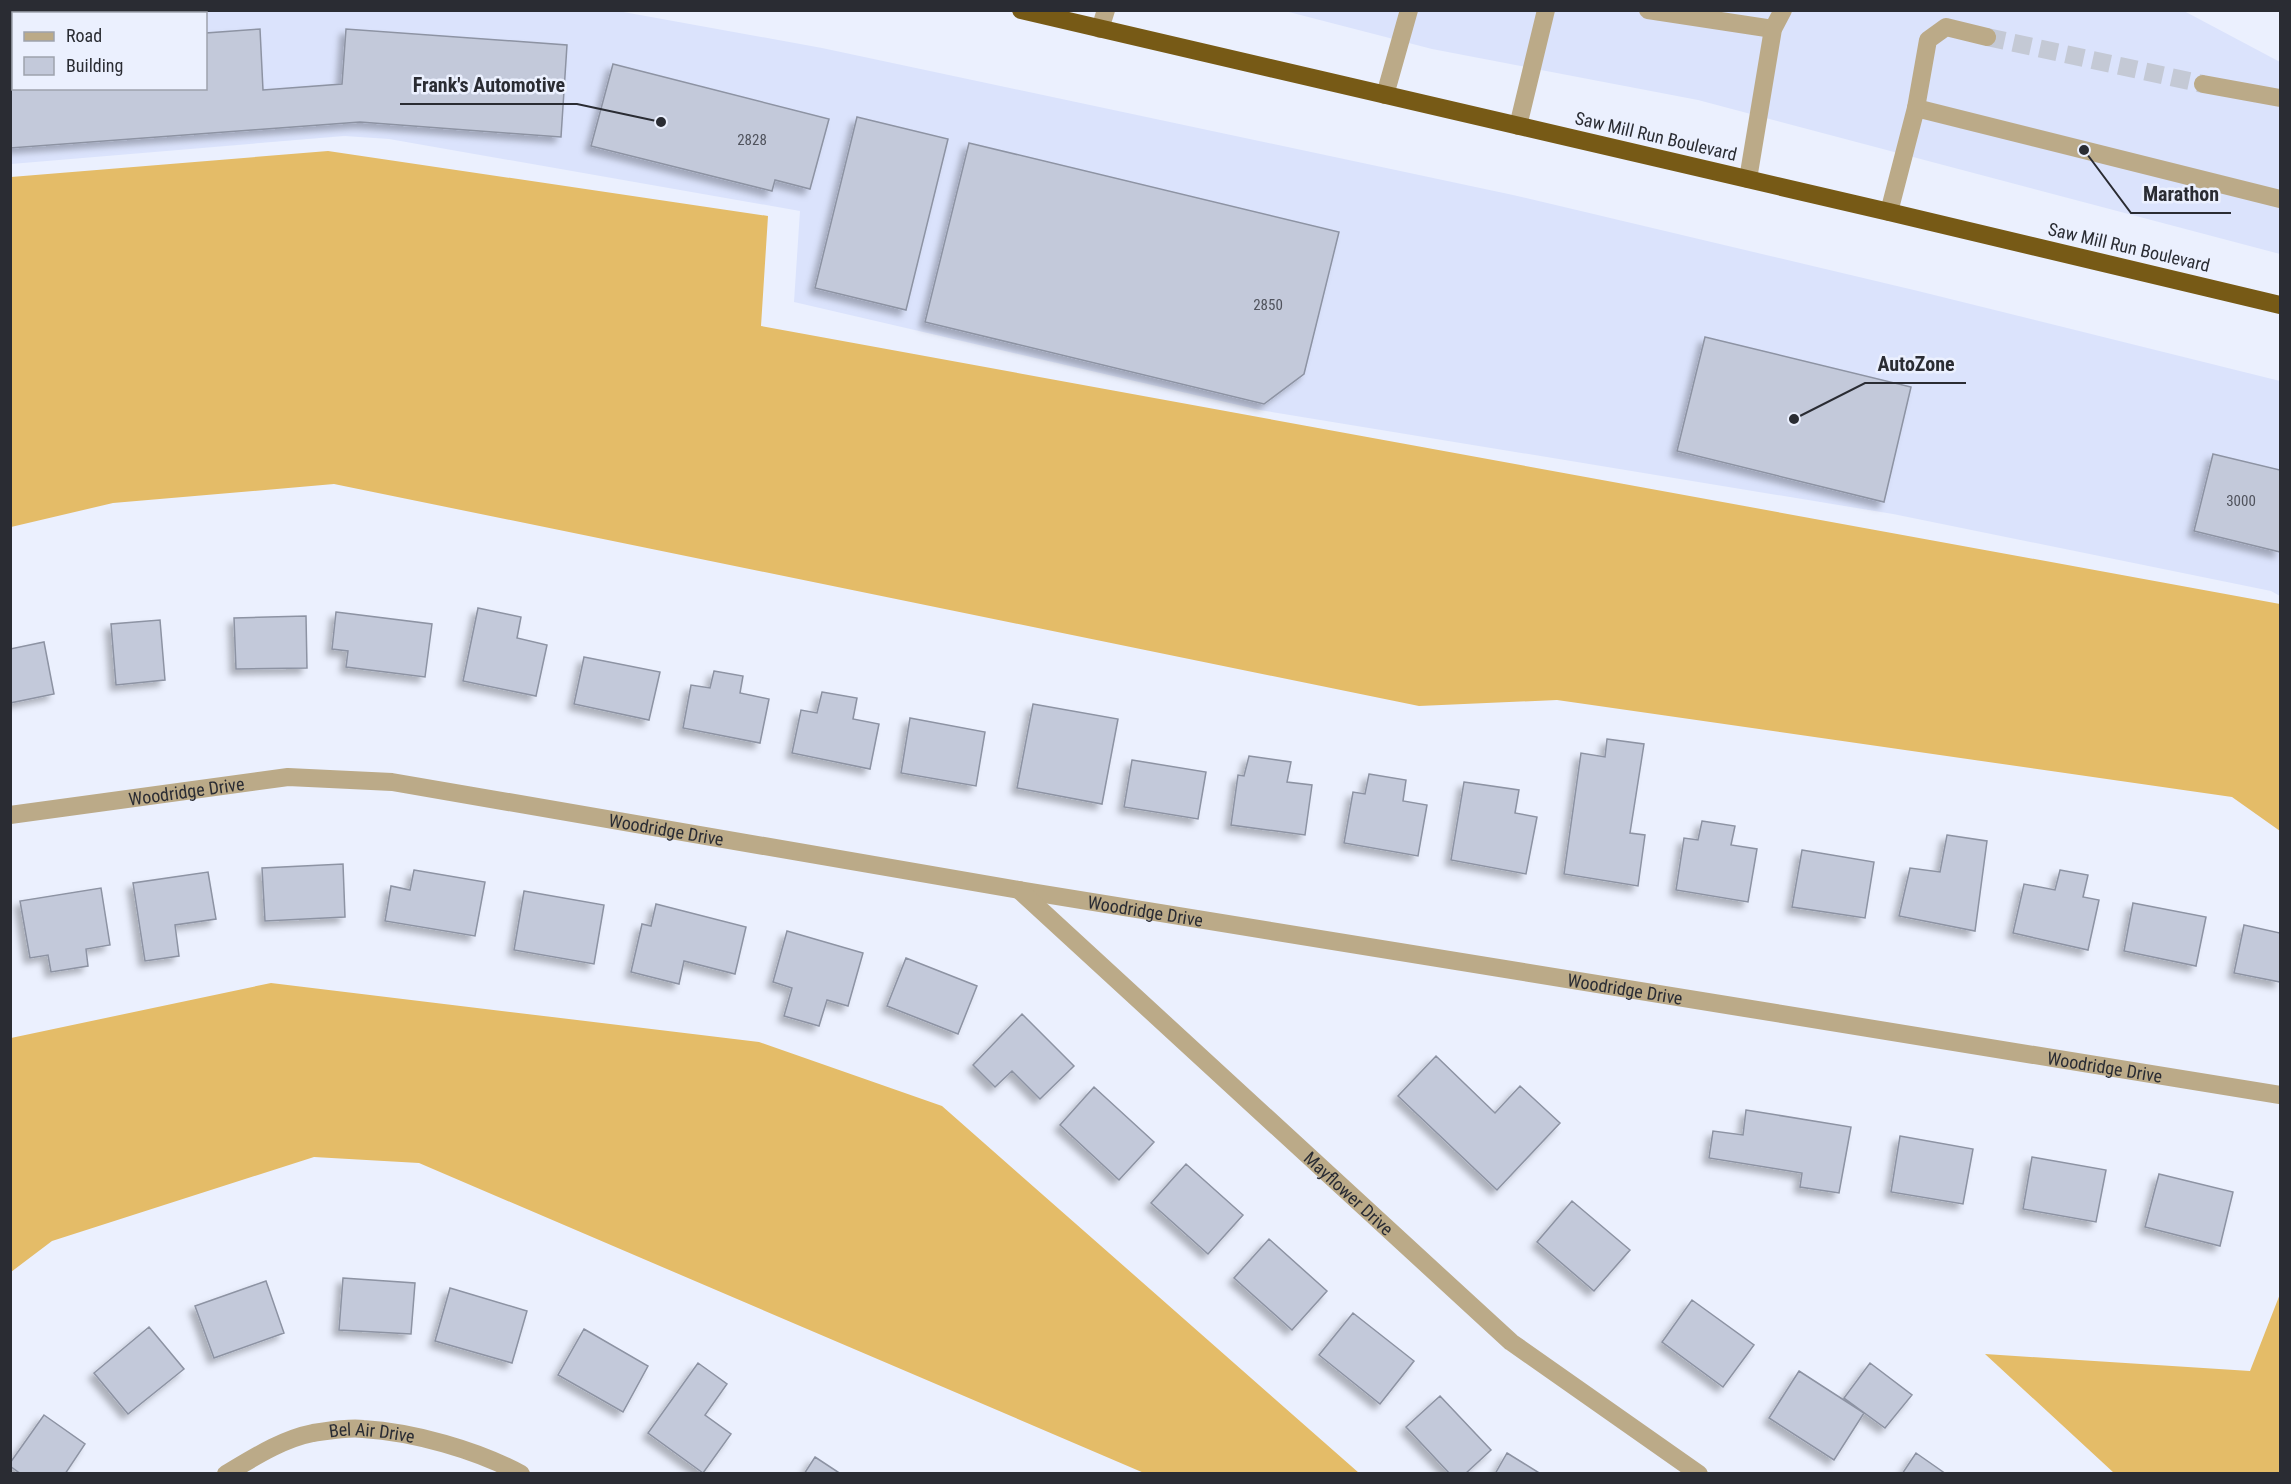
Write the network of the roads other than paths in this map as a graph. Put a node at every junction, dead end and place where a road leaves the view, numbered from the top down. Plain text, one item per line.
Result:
1 (1021, 10) edge
2 (1106, 10) edge
3 (1409, 10) edge
4 (1546, 10) edge
5 (1648, 10) edge
6 (1783, 10) edge
7 (1100, 29) junction
8 (1773, 29) junction
9 (1987, 37) tunnel mouth
10 (2203, 84) tunnel mouth
11 (1385, 95) junction
12 (2280, 98) edge
13 (1916, 108) junction
14 (1518, 126) junction
15 (1748, 179) junction
16 (2280, 199) edge
17 (1888, 212) junction
18 (2280, 305) edge
19 (10, 815) edge
20 (1019, 890) junction
21 (2280, 1095) edge
22 (226, 1473) edge
23 (521, 1473) edge
24 (1699, 1473) edge

1 - 7 highway, Saw Mill Run Boulevard
2 - 7 street
3 - 11 street
4 - 14 street
5 - 8 street
6 - 8 street
7 - 11 highway, Saw Mill Run Boulevard
8 - 15 street
9 - 13 street
10 - 12 street
11 - 14 highway, Saw Mill Run Boulevard
13 - 16 street
13 - 17 street
14 - 15 highway, Saw Mill Run Boulevard
15 - 17 highway, Saw Mill Run Boulevard
17 - 18 highway, Saw Mill Run Boulevard
19 - 20 street, Woodridge Drive
20 - 21 street, Woodridge Drive
20 - 24 street, Mayflower Drive
22 - 23 street, Bel Air Drive

